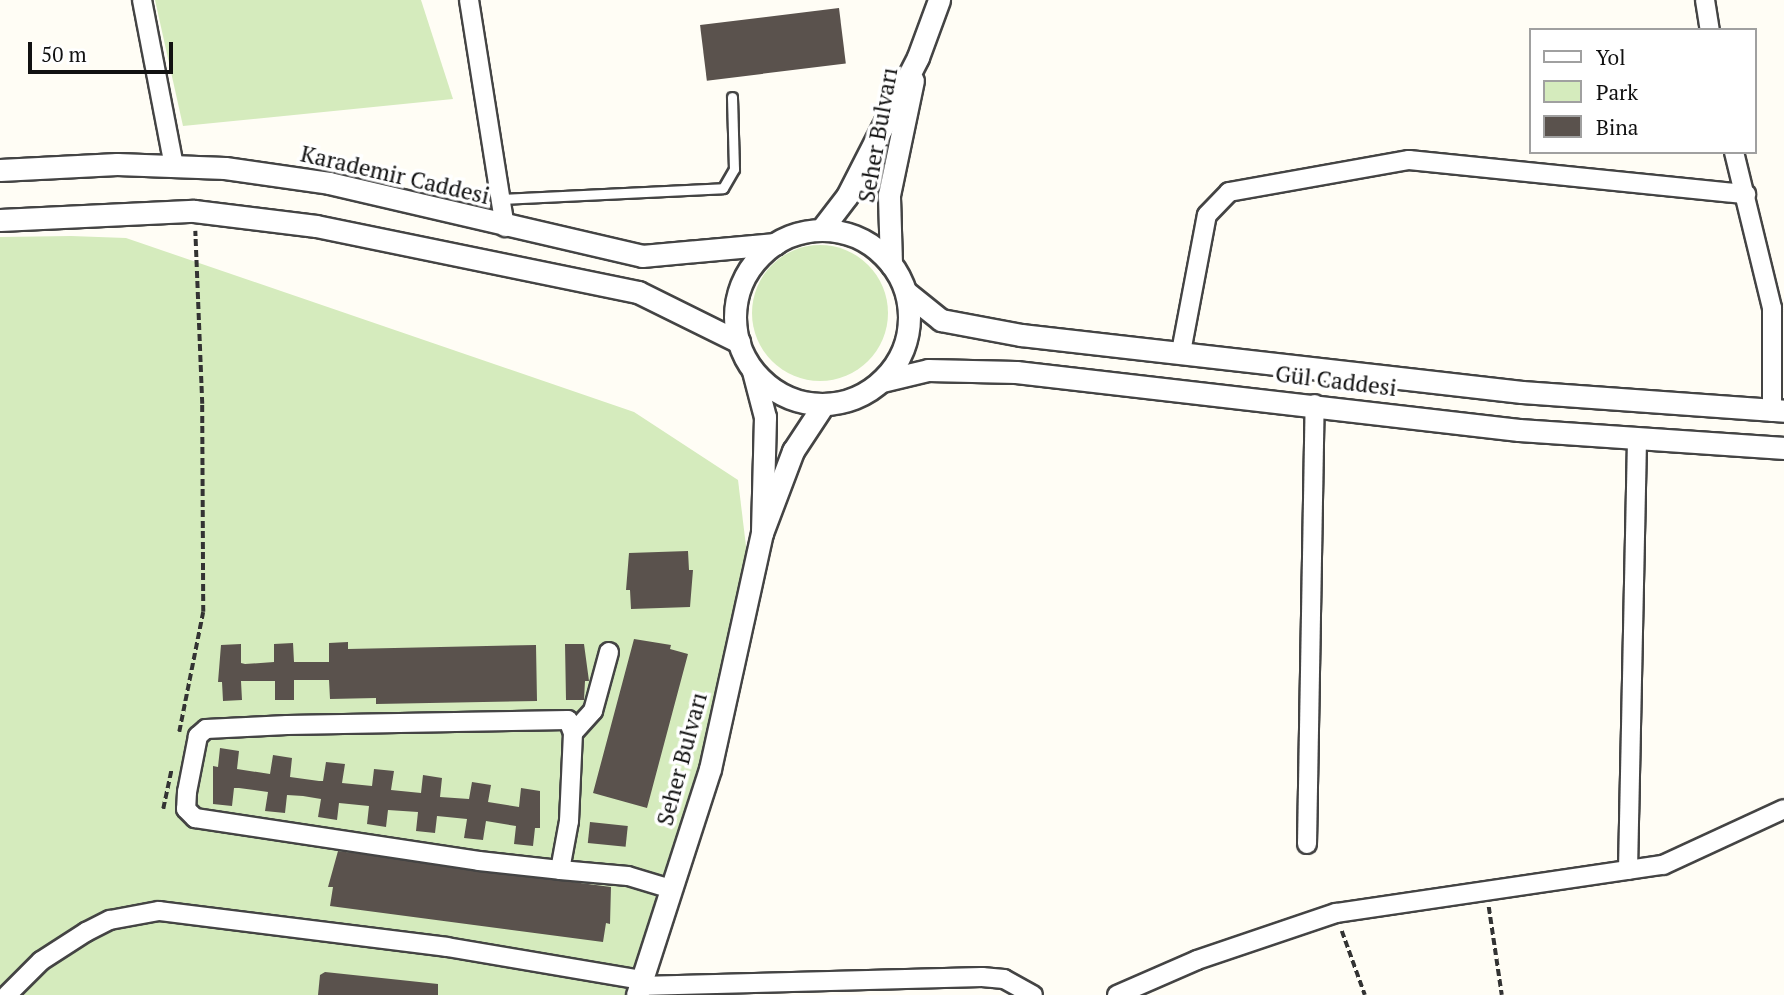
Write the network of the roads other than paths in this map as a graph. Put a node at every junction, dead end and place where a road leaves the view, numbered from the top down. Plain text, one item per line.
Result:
1 (142, 0) edge
2 (469, 0) edge
3 (939, 0) edge
4 (1705, 0) edge
5 (1710, 28) edge
6 (918, 57) junction
7 (732, 97) dead end
8 (1735, 154) edge
9 (173, 166) junction
10 (0, 170) edge
11 (1746, 194) junction
12 (501, 199) junction
13 (0, 219) edge
14 (505, 227) junction
15 (821, 230) junction
16 (775, 244) junction
17 (891, 264) junction
18 (906, 292) junction
19 (739, 342) junction
20 (1181, 352) junction
21 (753, 371) junction
22 (882, 381) junction
23 (824, 404) junction
24 (1315, 404) junction
25 (1778, 411) edge
26 (1637, 439) junction
27 (1784, 448) edge
28 (762, 533) junction
29 (608, 652) dead end
30 (573, 733) junction
31 (1784, 809) edge
32 (1307, 845) dead end
33 (560, 870) junction
34 (1628, 870) junction
35 (671, 889) junction
36 (640, 987) edge
37 (775, 989) edge
38 (7, 995) edge
39 (1033, 995) edge
40 (1118, 995) edge

1 - 9 street
2 - 12 street
3 - 6 street, Seher Bulvarı
4 - 5 street
6 - 15 street, Seher Bulvarı
6 - 17 street, Seher Bulvarı
7 - 12 lane
8 - 11 street
9 - 10 street, Karademir Caddesi
9 - 14 street, Karademir Caddesi
11 - 20 street
11 - 25 street
12 - 14 street
13 - 19 street
14 - 16 street, Karademir Caddesi
15 - 16 street
15 - 17 street
16 - 19 street
17 - 18 street
18 - 20 street, Gül Caddesi
18 - 22 street
19 - 21 street
20 - 25 street, Gül Caddesi
21 - 23 street
21 - 28 street, Seher Bulvarı
22 - 23 street
22 - 24 street, Gül Caddesi
23 - 28 street, Seher Bulvarı
24 - 26 street, Gül Caddesi
24 - 32 street
26 - 27 street, Gül Caddesi
26 - 34 street
28 - 35 street, Seher Bulvarı
29 - 30 street
30 - 33 street
30 - 33 street
31 - 34 street
33 - 35 street
34 - 40 street
35 - 36 street, Seher Bulvarı
36 - 37 street
36 - 38 street
37 - 39 street

